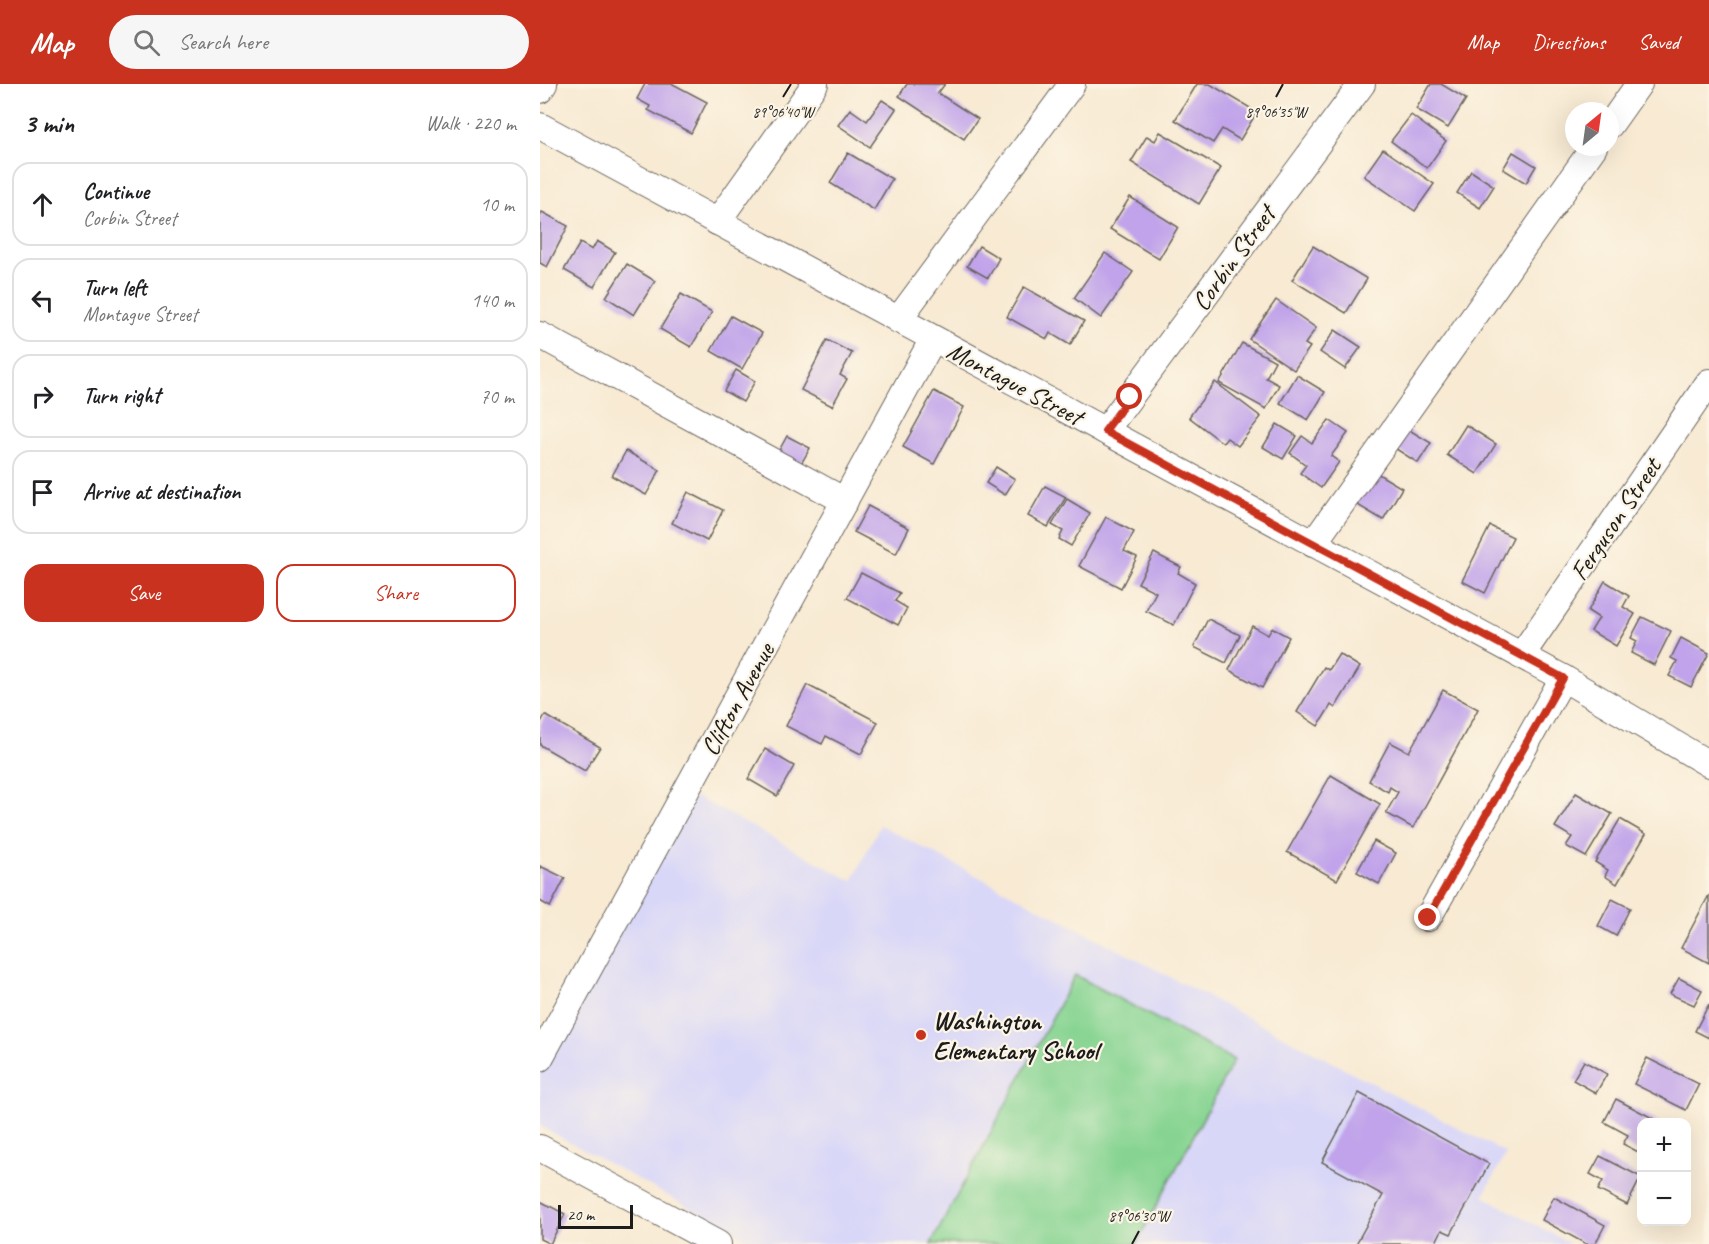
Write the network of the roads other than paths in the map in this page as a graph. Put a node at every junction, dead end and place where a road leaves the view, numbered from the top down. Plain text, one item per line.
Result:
1 (544, 84) edge
2 (815, 84) edge
3 (1072, 84) edge
4 (1362, 84) edge
5 (1639, 84) edge
6 (540, 90) edge
7 (1619, 112) edge
8 (540, 126) edge
9 (1588, 156) edge
10 (717, 222) junction
11 (898, 320) junction
12 (540, 335) edge
13 (933, 339) junction
14 (1709, 382) edge
15 (1105, 431) junction
16 (845, 501) junction
17 (1313, 544) junction
18 (1521, 656) junction
19 (1563, 678) junction
20 (1709, 764) edge
21 (1428, 918) dead end
22 (543, 1045) edge
23 (540, 1148) edge
24 (718, 1244) edge

1 - 6 street
2 - 10 street
3 - 11 street
4 - 15 street, Corbin Street
5 - 7 street
8 - 10 street, Montague Street
9 - 17 street
10 - 11 street, Montague Street
11 - 13 street, Montague Street
12 - 16 street
13 - 15 street, Montague Street
13 - 16 street, Clifton Avenue
14 - 18 street, Ferguson Street
15 - 17 street, Montague Street
16 - 22 street, Clifton Avenue
17 - 18 street, Montague Street
18 - 19 street, Montague Street
19 - 20 street, Montague Street
19 - 21 street
23 - 24 street

